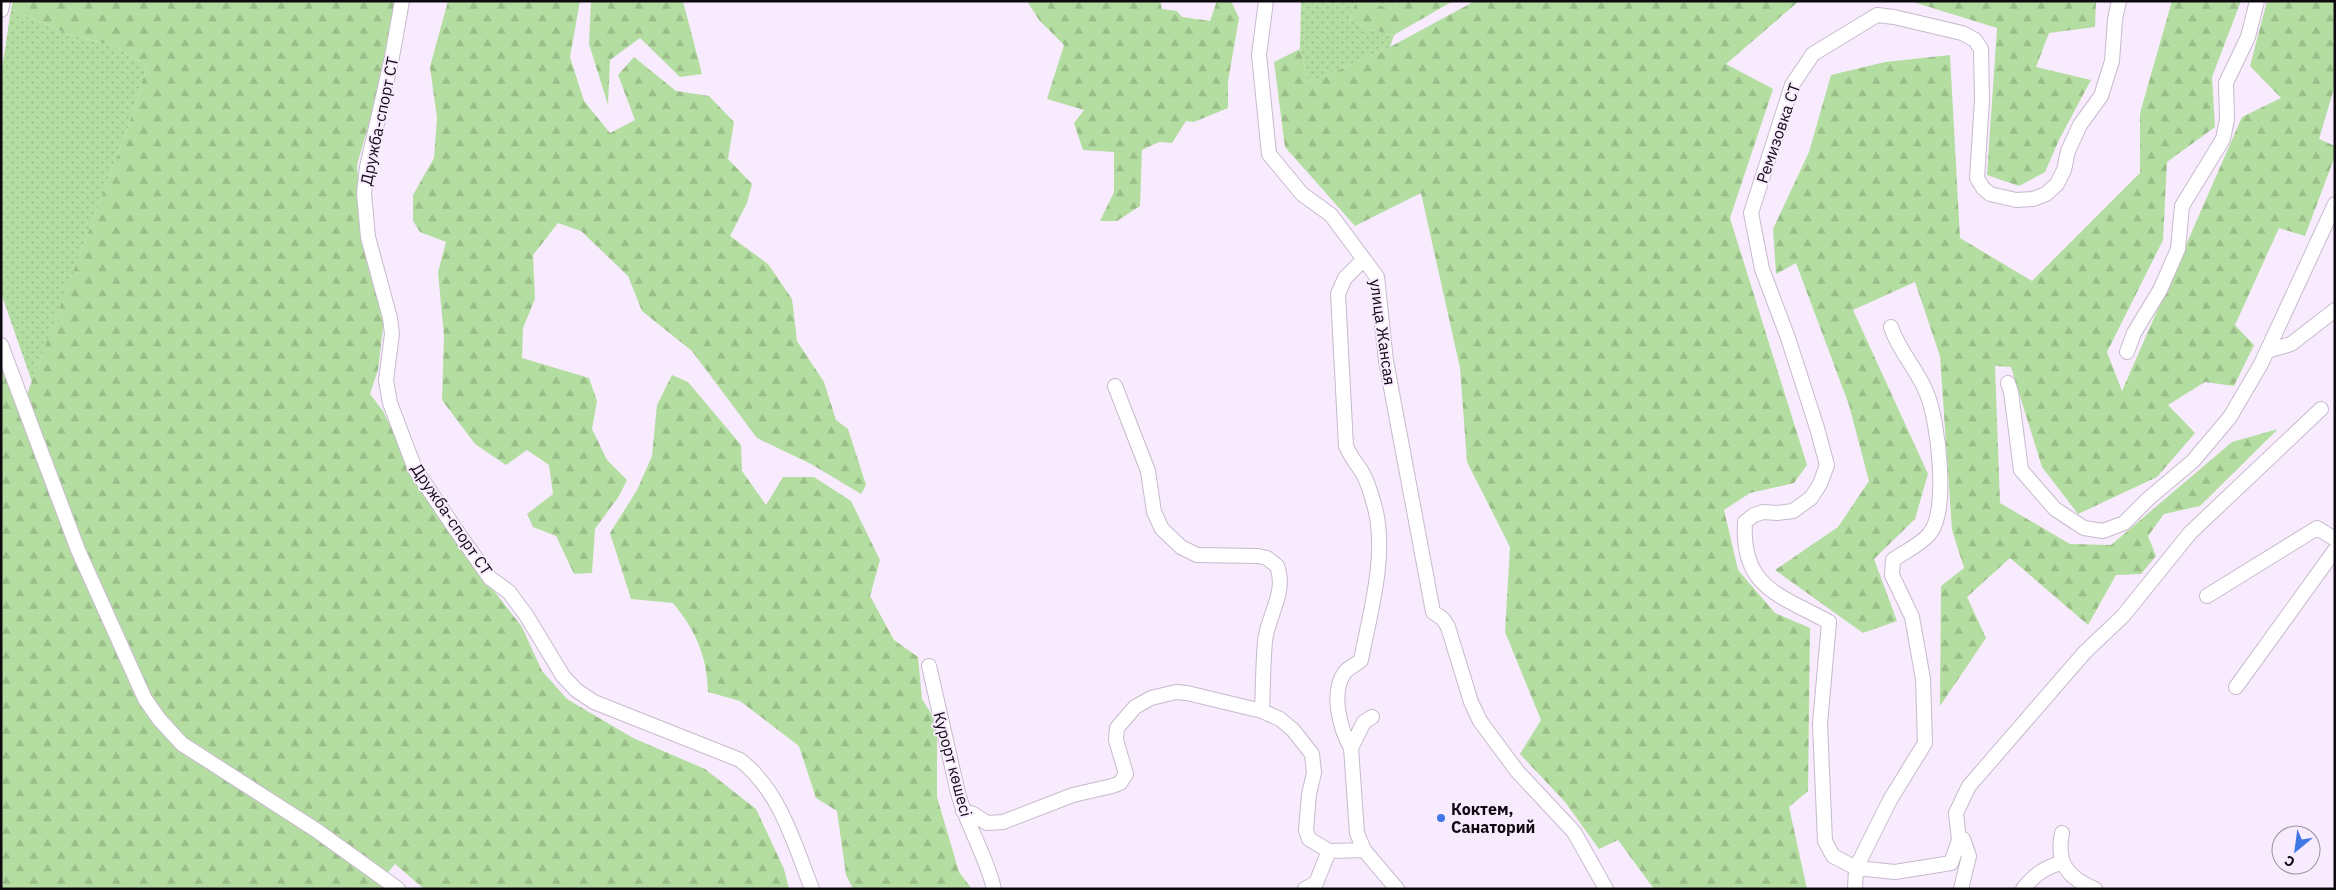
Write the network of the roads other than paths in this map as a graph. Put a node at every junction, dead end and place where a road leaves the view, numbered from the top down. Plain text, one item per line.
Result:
1 (3, 1) edge
2 (402, 1) edge
3 (1266, 1) edge
4 (2119, 1) edge
5 (2257, 1) edge
6 (1, 10) edge
7 (2335, 204) edge
8 (1364, 259) junction
9 (2335, 310) edge
10 (1891, 327) dead end
11 (1, 345) edge
12 (2267, 351) junction
13 (2127, 352) dead end
14 (2008, 382) dead end
15 (1115, 386) dead end
16 (2321, 408) dead end
17 (2335, 539) edge
18 (2335, 550) edge
19 (2207, 596) dead end
20 (929, 666) dead end
21 (2236, 687) dead end
22 (1262, 710) junction
23 (1372, 717) dead end
24 (1351, 748) junction
25 (963, 811) junction
26 (2062, 833) dead end
27 (1959, 840) junction
28 (1364, 850) junction
29 (1329, 851) junction
30 (2063, 862) junction
31 (1856, 868) junction
32 (398, 889) edge
33 (812, 889) edge
34 (994, 889) edge
35 (1305, 889) edge
36 (1397, 889) edge
37 (1606, 889) edge
38 (1855, 889) edge
39 (1961, 889) edge
40 (2023, 889) edge
41 (2095, 889) edge

1 - 6 street
2 - 33 street, Дружба-спорт СТ
3 - 8 street, улица Жансая
4 - 31 street, Ремизовка СТ
5 - 13 street
7 - 12 street
8 - 24 street
8 - 37 street, улица Жансая
9 - 12 street
10 - 31 street
11 - 32 street
12 - 14 street
15 - 22 street
16 - 27 street
17 - 19 street
18 - 21 street
20 - 25 street, Курорт көшесі
22 - 25 street
22 - 29 street
23 - 24 street
24 - 28 street
25 - 34 street, Курорт көшесі
26 - 30 street
27 - 31 street
27 - 39 street
28 - 29 street
28 - 36 street
29 - 35 street
30 - 40 street
30 - 41 street
31 - 38 street

